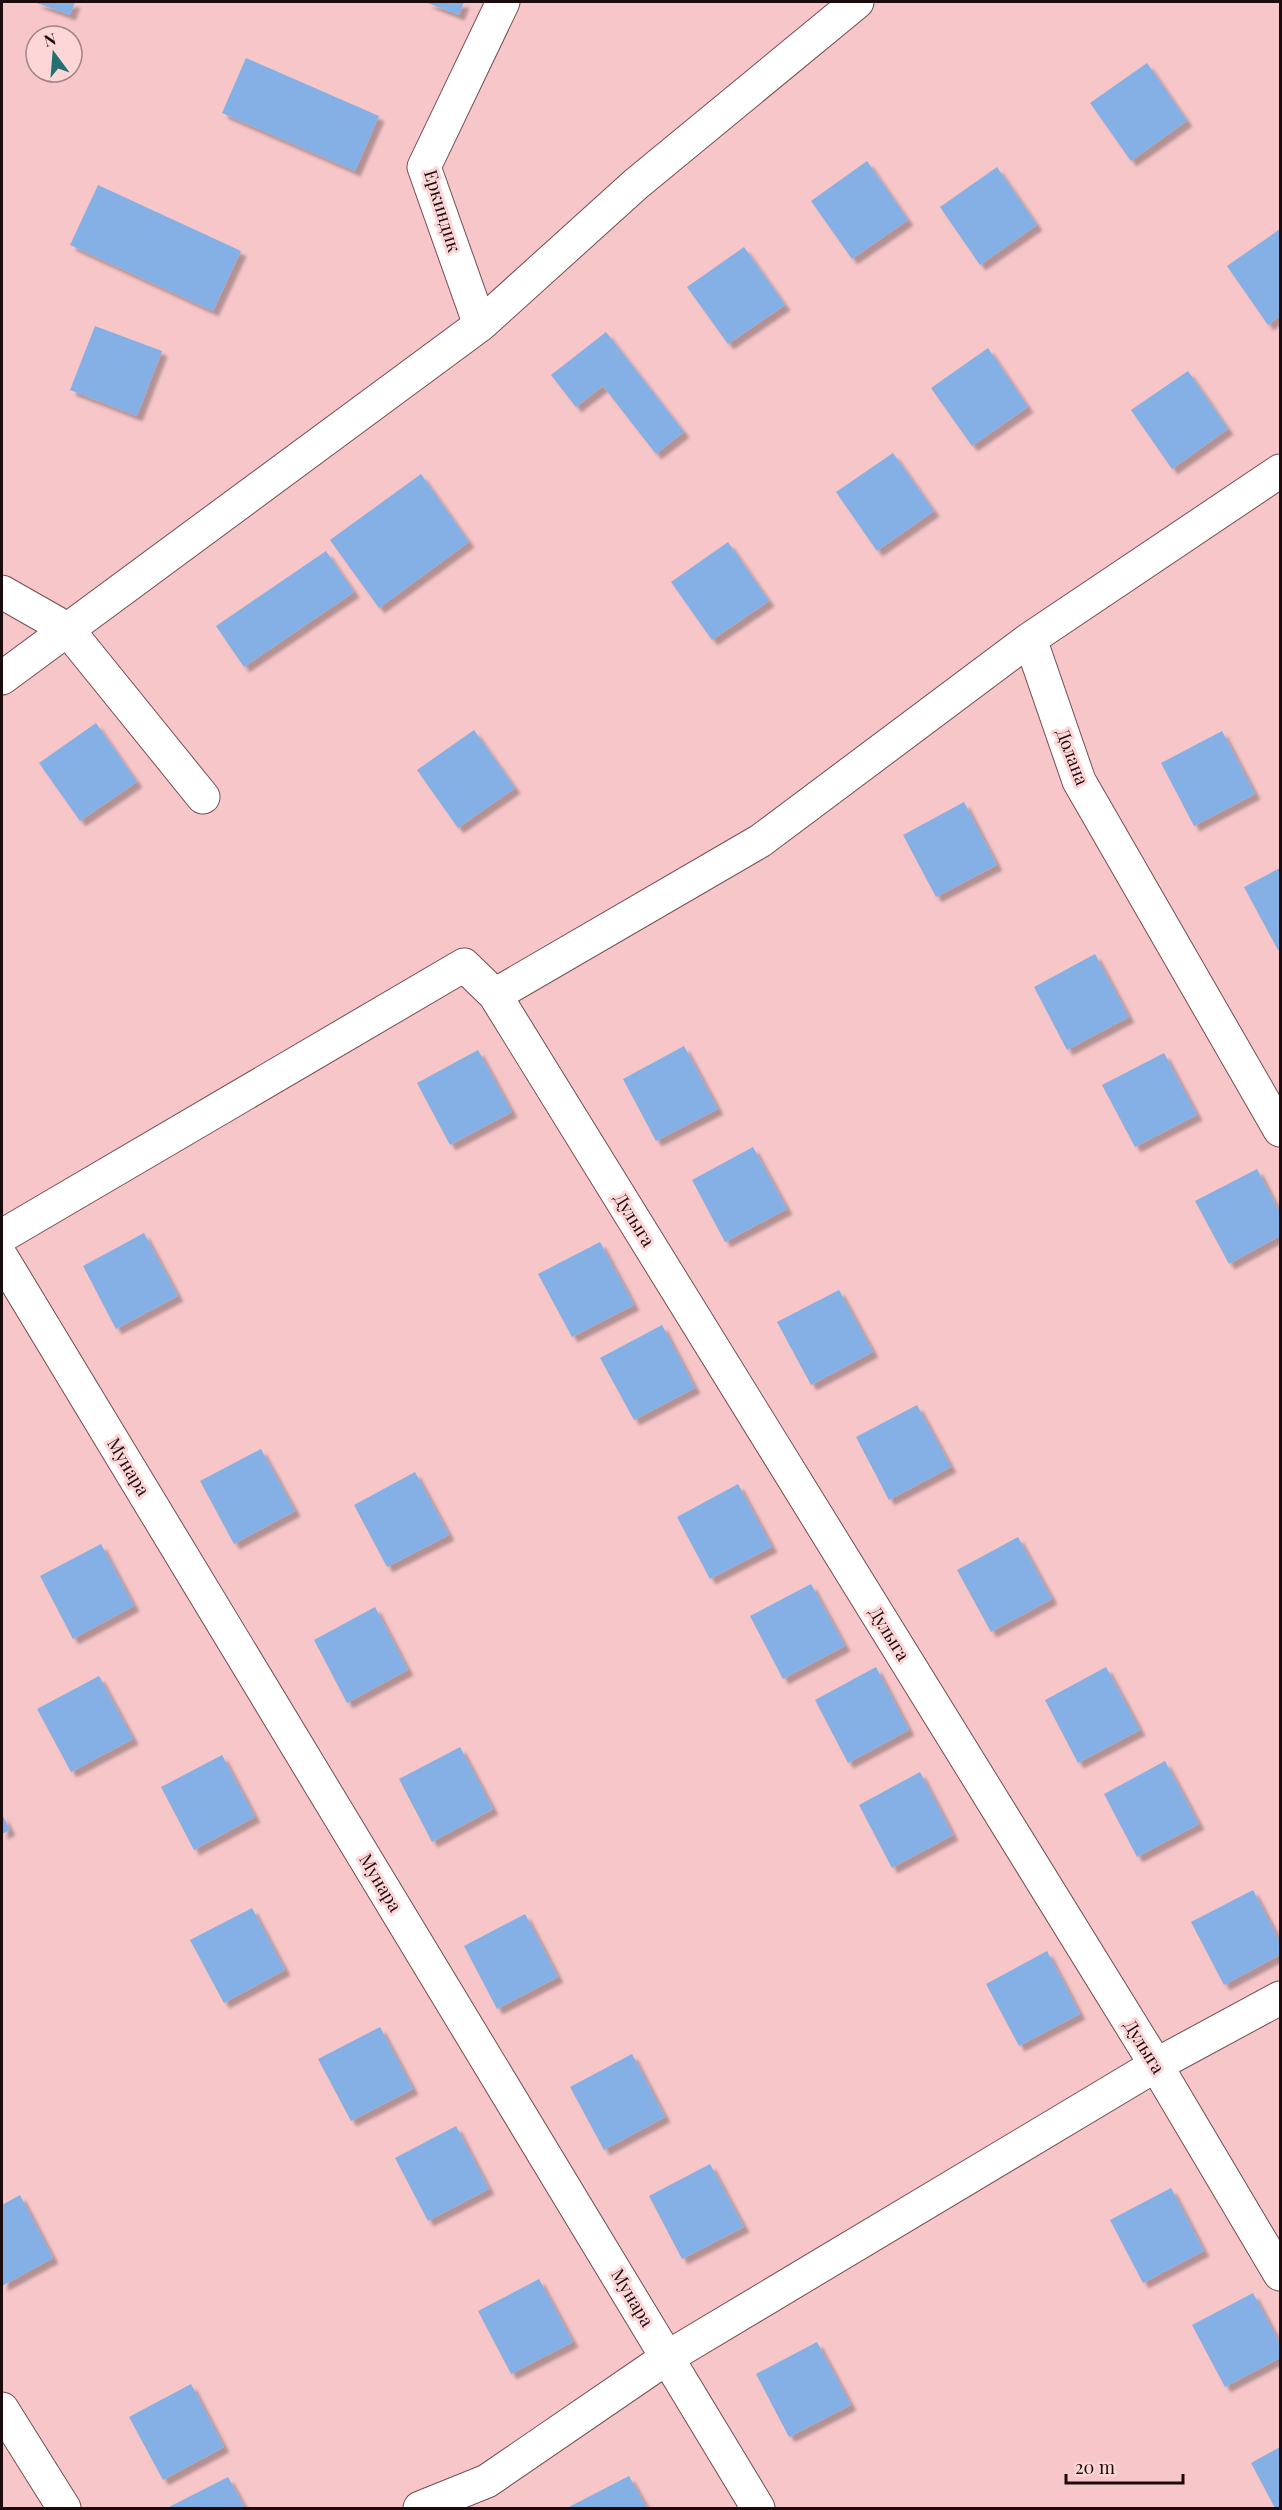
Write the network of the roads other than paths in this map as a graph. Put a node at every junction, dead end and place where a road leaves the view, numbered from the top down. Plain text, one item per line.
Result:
1 (502, 2) edge
2 (857, 2) edge
3 (480, 325) junction
4 (1281, 471) edge
5 (2, 592) edge
6 (67, 629) junction
7 (1030, 639) junction
8 (2, 678) edge
9 (203, 797) dead end
10 (495, 996) junction
11 (1281, 1130) edge
12 (2, 1236) edge
13 (2, 1258) edge
14 (1281, 1998) edge
15 (1155, 2065) junction
16 (1281, 2274) edge
17 (668, 2357) junction
18 (2, 2409) edge
19 (64, 2508) edge
20 (420, 2508) edge
21 (758, 2508) edge

1 - 3 street, Еркиндик
2 - 3 street
3 - 6 street
4 - 7 street
5 - 6 street
6 - 8 street
6 - 9 street
7 - 10 street
7 - 11 street, Долана
10 - 12 street, Дулыга
10 - 15 street, Дулыга
13 - 17 street, Мунара
14 - 15 street
15 - 16 street, Дулыга
15 - 17 street
17 - 20 street
17 - 21 street, Мунара
18 - 19 street

